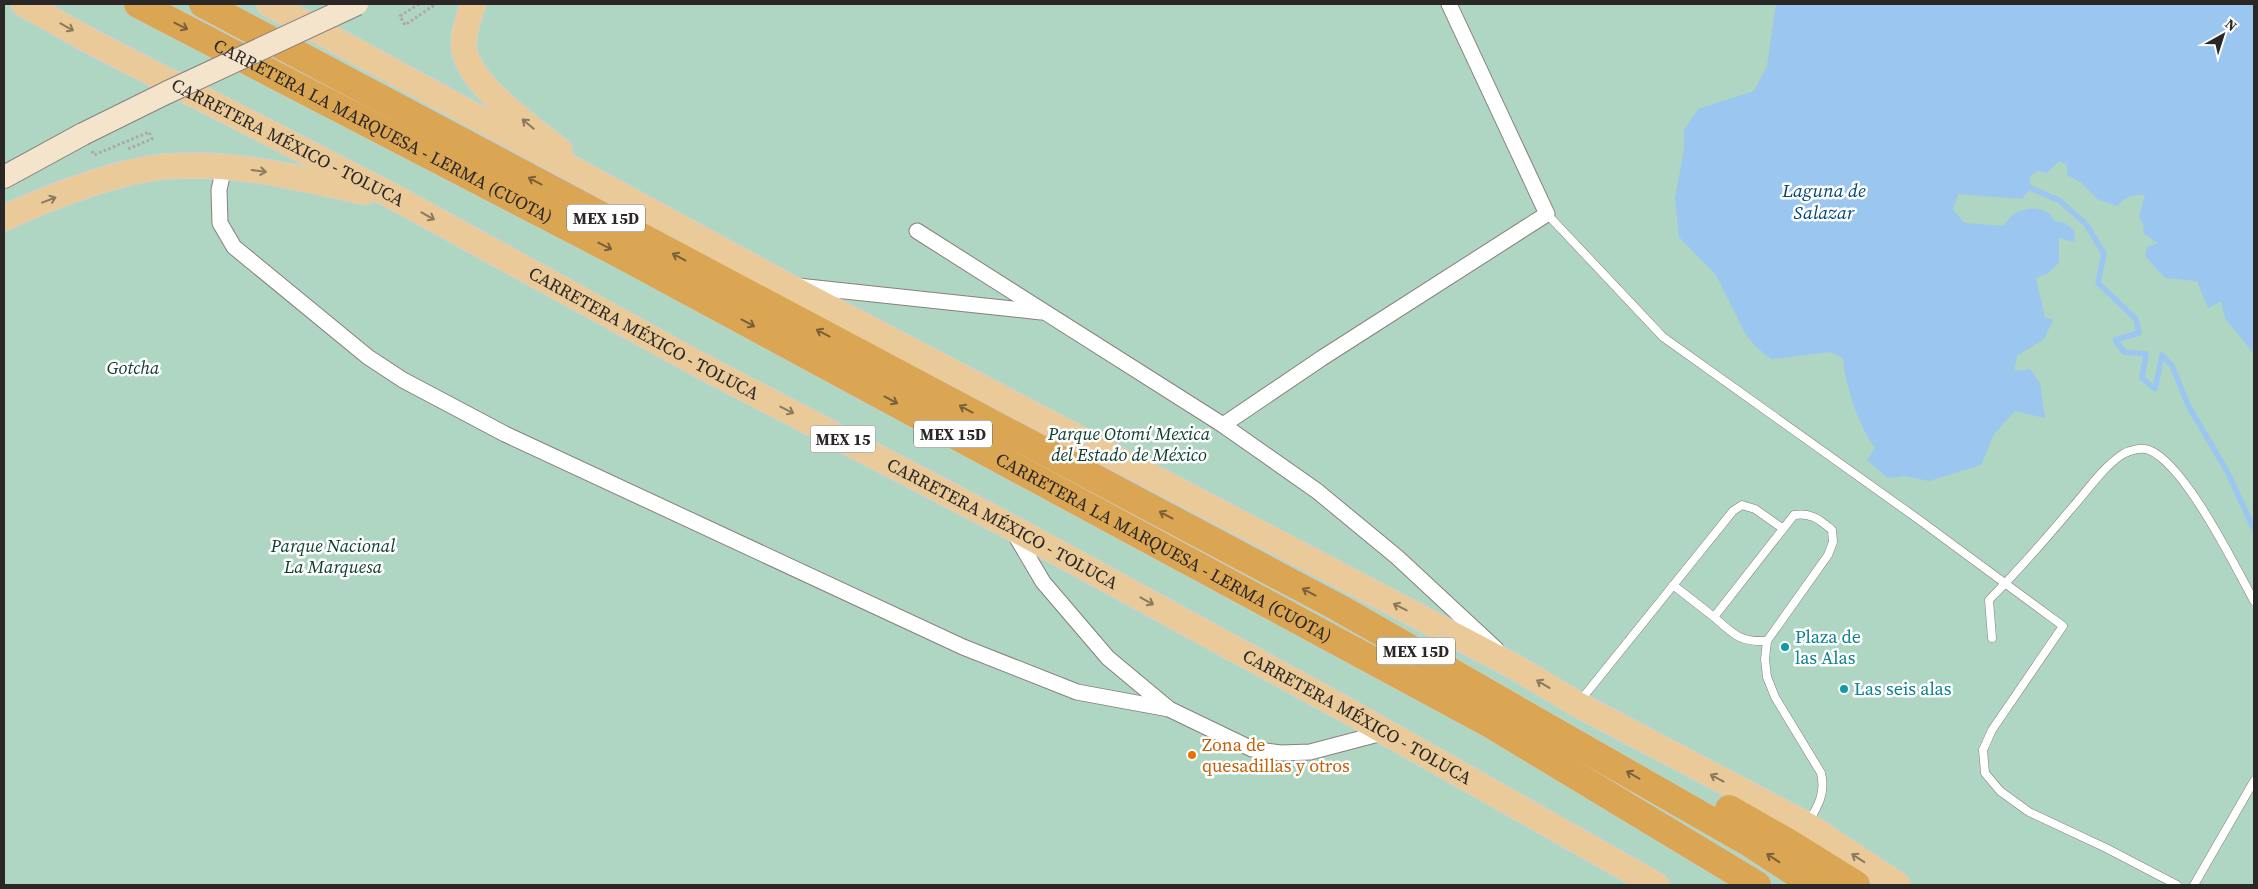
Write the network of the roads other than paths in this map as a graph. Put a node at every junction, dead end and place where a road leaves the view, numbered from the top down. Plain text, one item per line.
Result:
1 (24, 4) edge
2 (138, 4) edge
3 (202, 4) edge
4 (269, 4) edge
5 (357, 4) edge
6 (473, 4) edge
7 (1449, 4) edge
8 (224, 167) junction
9 (4, 178) edge
10 (606, 189) junction
11 (394, 197) junction
12 (1547, 214) junction
13 (4, 218) edge
14 (917, 232) dead end
15 (784, 284) junction
16 (1045, 312) junction
17 (1223, 425) junction
18 (1009, 526) junction
19 (1782, 528) junction
20 (2006, 583) junction
21 (1672, 585) junction
22 (2254, 601) edge
23 (1341, 609) junction
24 (1714, 617) junction
25 (1992, 638) dead end
26 (1768, 641) junction
27 (1516, 667) junction
28 (1577, 704) junction
29 (1169, 709) junction
30 (1386, 732) junction
31 (2254, 781) edge
32 (1807, 825) junction
33 (1656, 885) edge
34 (1757, 885) edge
35 (1814, 885) edge
36 (1856, 885) edge
37 (1898, 885) edge
38 (2177, 885) edge
39 (2194, 885) edge

1 -> 11 main road, CARRETERA MÉXICO - TOLUCA / MEX 15
2 -> 34 highway, CARRETERA LA MARQUESA - LERMA (CUOTA) / MEX 15D
23 -> 3 highway, CARRETERA LA MARQUESA - LERMA (CUOTA) / MEX 15D
4 - 10 main road
5 - 9 main road, bridge
10 -> 6 main road
7 - 12 street
8 -> 11 main road
13 -> 8 main road
8 - 29 street
10 - 15 main road
11 -> 18 main road, CARRETERA MÉXICO - TOLUCA / MEX 15
12 - 17 street
12 - 20 lane
14 - 16 street
15 - 16 street
27 -> 15 main road
16 - 17 street
17 - 27 street
18 - 29 street
18 -> 30 main road, CARRETERA MÉXICO - TOLUCA / MEX 15
19 - 21 lane
19 - 24 lane
19 - 26 lane
20 - 22 lane
20 - 25 lane
20 - 38 lane
21 - 24 lane
21 - 28 lane
35 -> 23 highway, CARRETERA LA MARQUESA - LERMA (CUOTA) / MEX 15D
23 - 36 highway
24 - 26 lane
26 - 32 lane
28 -> 27 main road
32 -> 28 main road
29 - 30 street
30 - 33 main road, CARRETERA MÉXICO - TOLUCA / MEX 15
31 - 39 lane
37 -> 32 main road

